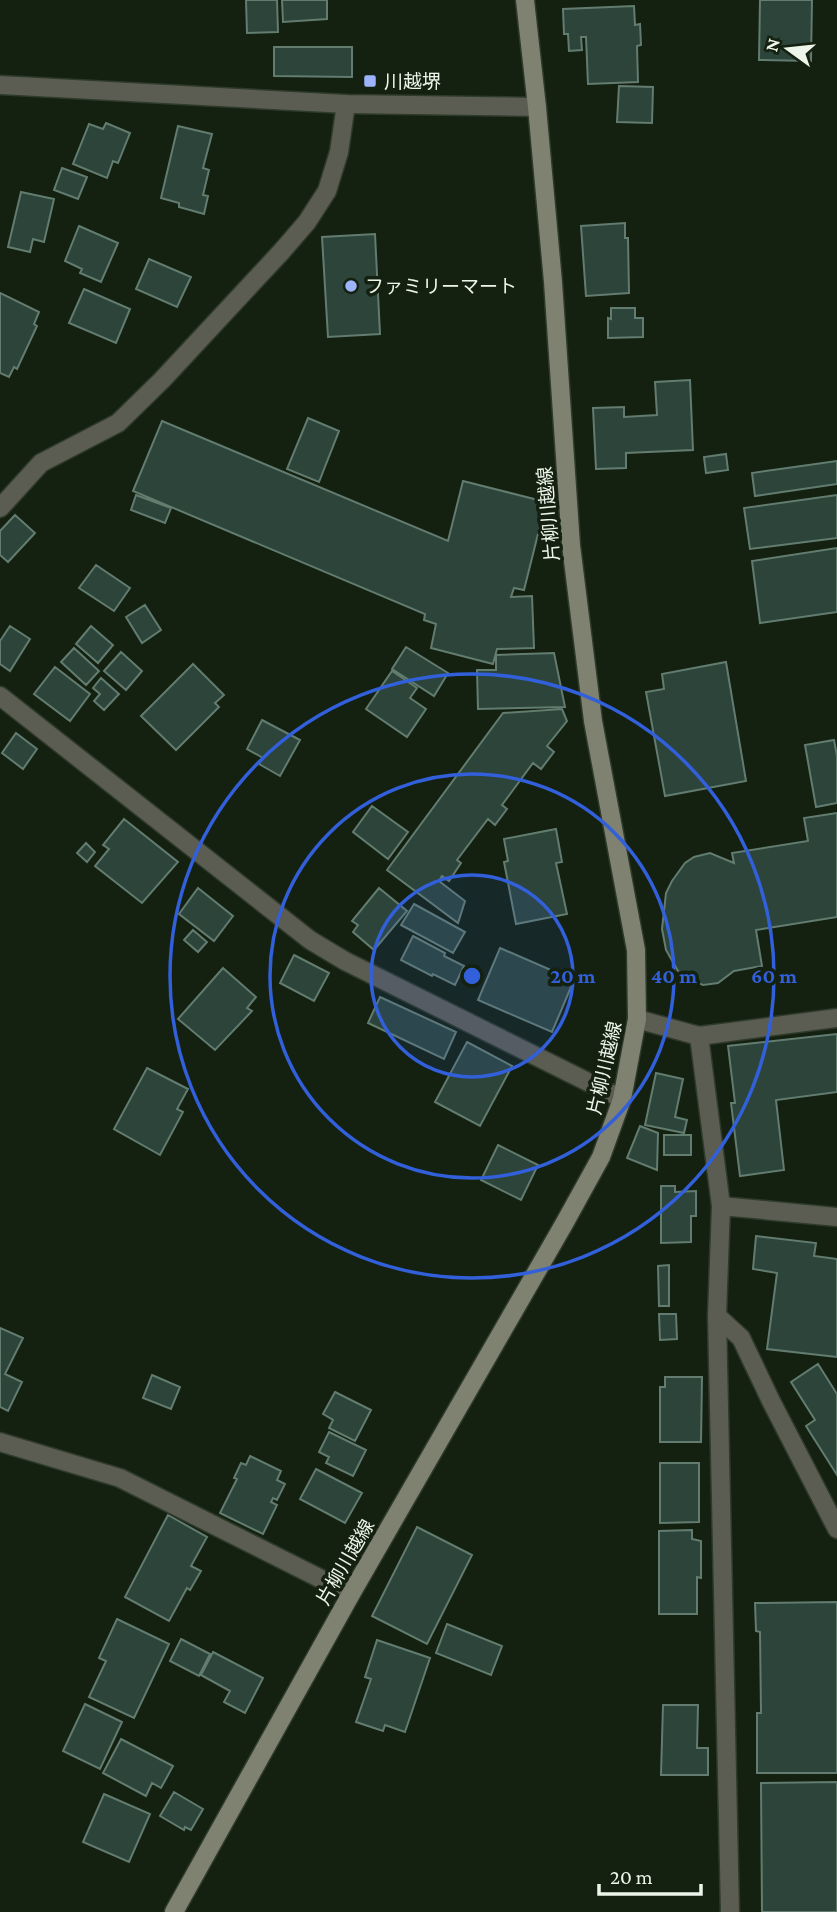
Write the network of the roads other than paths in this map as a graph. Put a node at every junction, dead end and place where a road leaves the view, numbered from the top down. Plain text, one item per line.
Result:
1 (525, 0) edge
2 (0, 85) edge
3 (346, 104) junction
4 (537, 107) junction
5 (0, 508) edge
6 (0, 696) edge
7 (837, 1018) edge
8 (637, 1019) junction
9 (699, 1036) junction
10 (622, 1099) junction
11 (721, 1206) junction
12 (837, 1217) edge
13 (717, 1316) junction
14 (0, 1442) edge
15 (837, 1529) edge
16 (351, 1594) junction
17 (174, 1912) edge
18 (730, 1912) edge

1 - 4 main road, 片柳川越線
2 - 3 street
3 - 4 street
3 - 5 street
4 - 8 main road, 片柳川越線
6 - 10 street
7 - 9 street
8 - 9 street
8 - 10 main road, 片柳川越線
9 - 11 street
10 - 16 main road, 片柳川越線
11 - 12 street
11 - 13 street
13 - 15 street
13 - 18 street
14 - 16 street
16 - 17 main road, 片柳川越線

